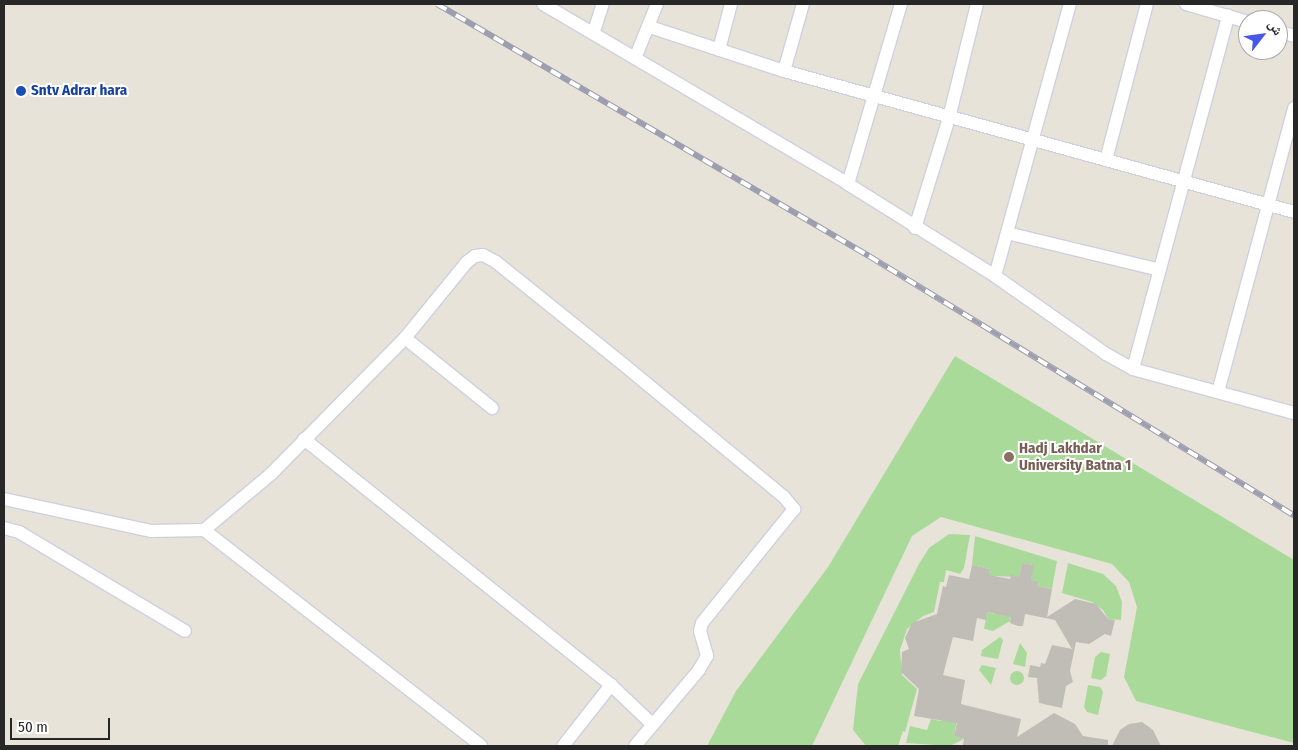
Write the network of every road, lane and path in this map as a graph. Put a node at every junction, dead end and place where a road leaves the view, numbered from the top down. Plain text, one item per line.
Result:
1 (543, 4) edge
2 (603, 4) edge
3 (657, 4) edge
4 (731, 4) edge
5 (803, 4) edge
6 (901, 4) edge
7 (977, 4) edge
8 (1070, 4) edge
9 (1147, 4) edge
10 (1186, 4) edge
11 (1228, 16) junction
12 (1238, 19) edge
13 (650, 27) junction
14 (594, 32) junction
15 (719, 50) junction
16 (636, 56) junction
17 (784, 71) junction
18 (875, 95) junction
19 (1294, 108) edge
20 (949, 118) junction
21 (1031, 140) junction
22 (1106, 160) junction
23 (1184, 181) junction
24 (848, 184) junction
25 (1268, 204) junction
26 (1294, 212) edge
27 (915, 228) junction
28 (1007, 233) junction
29 (1160, 270) junction
30 (995, 276) junction
31 (405, 338) junction
32 (1133, 369) junction
33 (1218, 392) junction
34 (492, 408) dead end
35 (1294, 412) edge
36 (304, 440) junction
37 (4, 499) edge
38 (4, 528) edge
39 (204, 530) junction
40 (185, 631) dead end
41 (611, 685) junction
42 (652, 724) junction
43 (481, 746) edge
44 (562, 746) edge
45 (635, 746) edge

1 - 14 street
2 - 14 street
3 - 13 street
4 - 15 street
5 - 17 street
6 - 18 street
7 - 20 street
8 - 21 street
9 - 22 street
10 - 11 street
11 - 12 street
11 - 23 street
13 - 15 street
13 - 16 street
14 - 16 street
15 - 17 street
16 - 24 street
17 - 18 street
18 - 20 street
18 - 24 street
19 - 25 street
20 - 21 street
20 - 27 street
21 - 22 street
21 - 28 street
22 - 23 street
23 - 25 street
23 - 29 street
24 - 27 street
25 - 26 street
25 - 33 street
27 - 30 street
28 - 29 street
28 - 30 street
29 - 32 street
30 - 32 street
31 - 34 street
31 - 36 street
31 - 42 street
32 - 33 street
33 - 35 street
36 - 39 street
36 - 41 street
37 - 39 street
38 - 40 street
39 - 43 street
41 - 42 street
41 - 44 street
42 - 45 street

